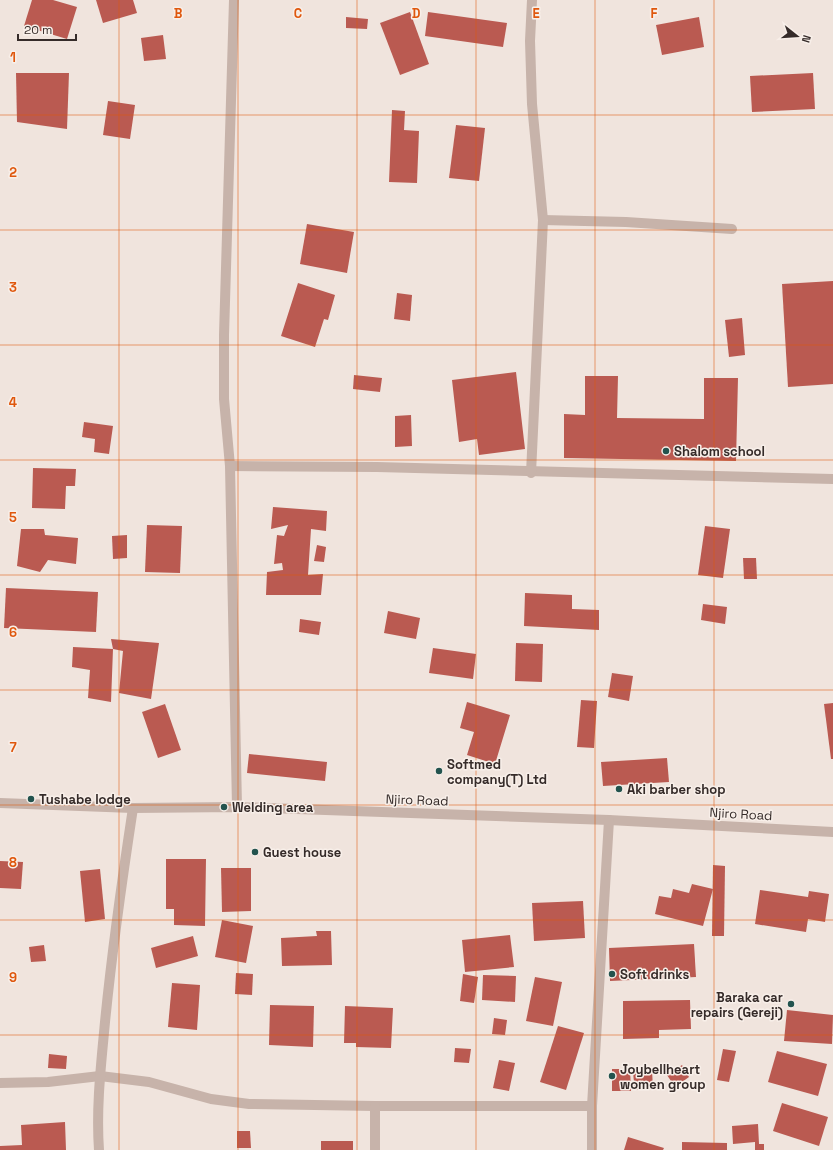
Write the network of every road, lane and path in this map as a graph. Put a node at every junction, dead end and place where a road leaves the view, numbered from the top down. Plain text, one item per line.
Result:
1 (234, 0) edge
2 (532, 0) edge
3 (543, 220) junction
4 (732, 229) dead end
5 (230, 466) junction
6 (530, 473) junction
7 (833, 479) edge
8 (0, 803) edge
9 (237, 807) junction
10 (133, 808) junction
11 (609, 820) junction
12 (833, 832) edge
13 (100, 1076) junction
14 (0, 1083) edge
15 (375, 1106) junction
16 (592, 1106) junction
17 (99, 1150) edge
18 (375, 1150) edge
19 (592, 1150) edge

1 - 5 street
2 - 3 street
3 - 4 street
3 - 6 street
5 - 6 street
5 - 9 street
6 - 7 street
8 - 10 street, Njiro Road
9 - 10 street, Njiro Road
9 - 11 street, Njiro Road
10 - 13 street
11 - 12 street, Njiro Road
11 - 16 street
13 - 14 street
13 - 15 street
13 - 17 street
15 - 16 street
15 - 18 street
16 - 19 street

